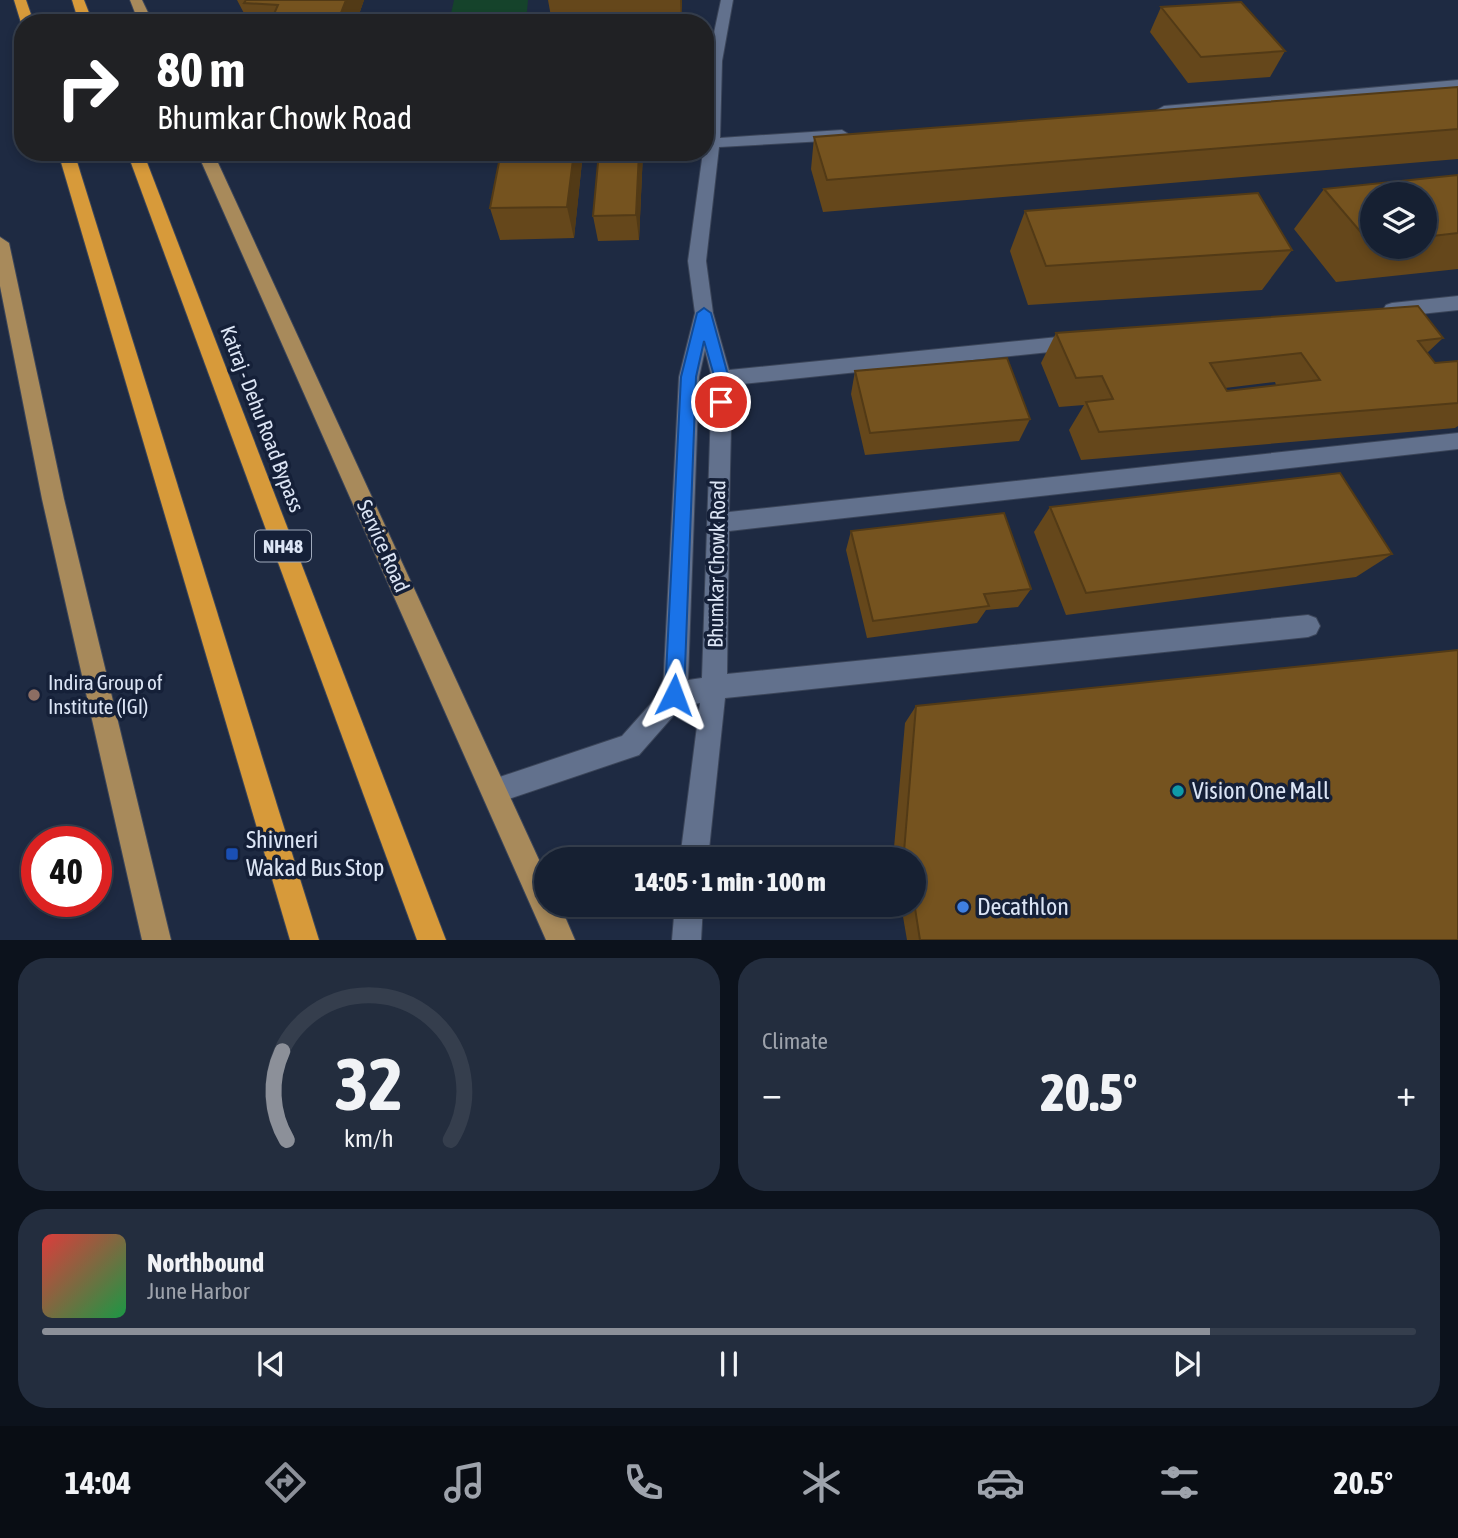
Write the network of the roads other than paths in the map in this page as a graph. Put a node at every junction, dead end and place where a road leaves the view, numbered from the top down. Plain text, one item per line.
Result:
1 (727, 0) edge
2 (1458, 84) edge
3 (714, 89) edge
4 (1154, 111) edge
5 (864, 134) edge
6 (714, 144) edge
7 (68, 161) edge
8 (138, 161) edge
9 (209, 161) edge
10 (710, 161) edge
11 (0, 243) edge
12 (1458, 303) edge
13 (1375, 312) edge
14 (704, 313) junction
15 (1097, 340) edge
16 (722, 379) junction
17 (1458, 441) edge
18 (717, 523) junction
19 (1308, 626) dead end
20 (714, 688) junction
21 (674, 695) junction
22 (494, 791) junction
23 (695, 847) edge
24 (688, 917) edge
25 (157, 940) edge
26 (305, 940) edge
27 (432, 940) edge
28 (561, 940) edge
29 (686, 940) edge

1 - 3 street, Bhumkar Chowk Road
2 - 4 street
5 - 6 street
7 - 26 highway
8 - 27 highway, Katraj - Dehu Road Bypass / NH48
9 - 22 main road, Service Road
10 - 14 street, Bhumkar Chowk Road
11 - 25 main road
12 - 13 street
14 - 16 street, Bhumkar Chowk Road
14 - 21 street, Bhumkar Chowk Road
15 - 16 street
16 - 18 street, Bhumkar Chowk Road
17 - 18 street
18 - 20 street, Bhumkar Chowk Road
19 - 20 street
20 - 21 street
20 - 23 street, Bhumkar Chowk Road
21 - 22 street
22 - 28 main road, Service Road
24 - 29 street

